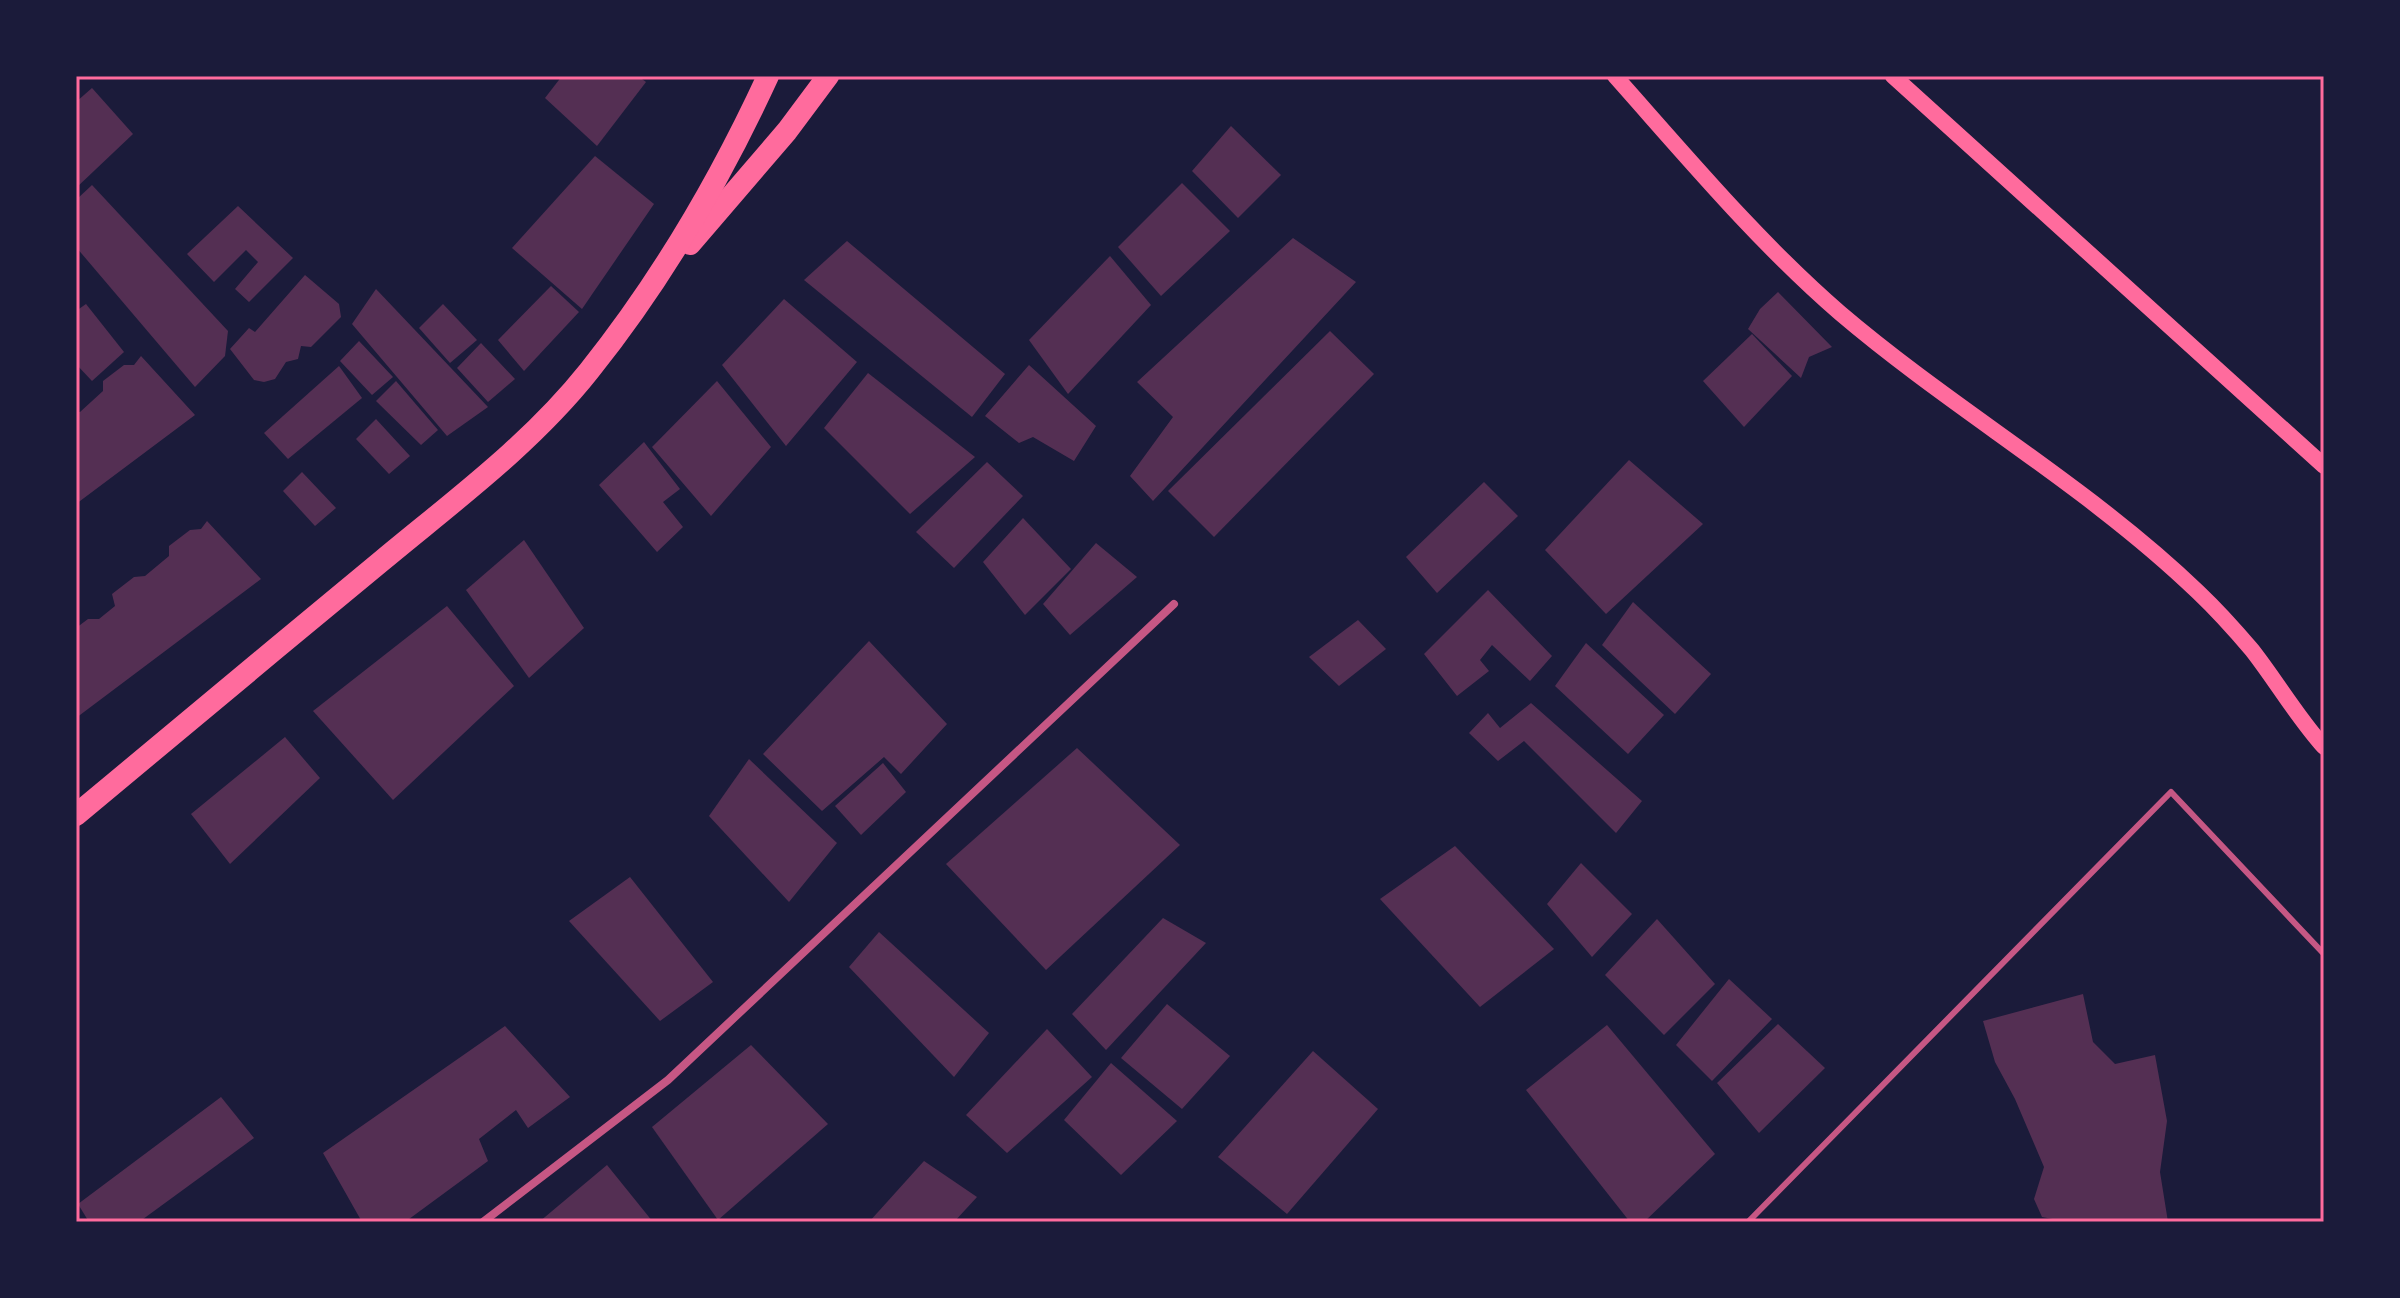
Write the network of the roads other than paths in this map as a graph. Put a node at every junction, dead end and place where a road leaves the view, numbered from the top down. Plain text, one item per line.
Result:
1 (768, 76) edge
2 (828, 76) edge
3 (1615, 76) edge
4 (1893, 76) edge
5 (627, 318) junction
6 (2324, 466) edge
7 (1174, 604) dead end
8 (2324, 747) edge
9 (76, 815) edge
10 (2324, 954) edge
11 (483, 1222) edge
12 (1748, 1222) edge

1 - 5 highway
2 - 5 highway
3 - 8 main road
4 - 6 main road
5 - 9 highway
7 - 11 street
10 - 12 lane

